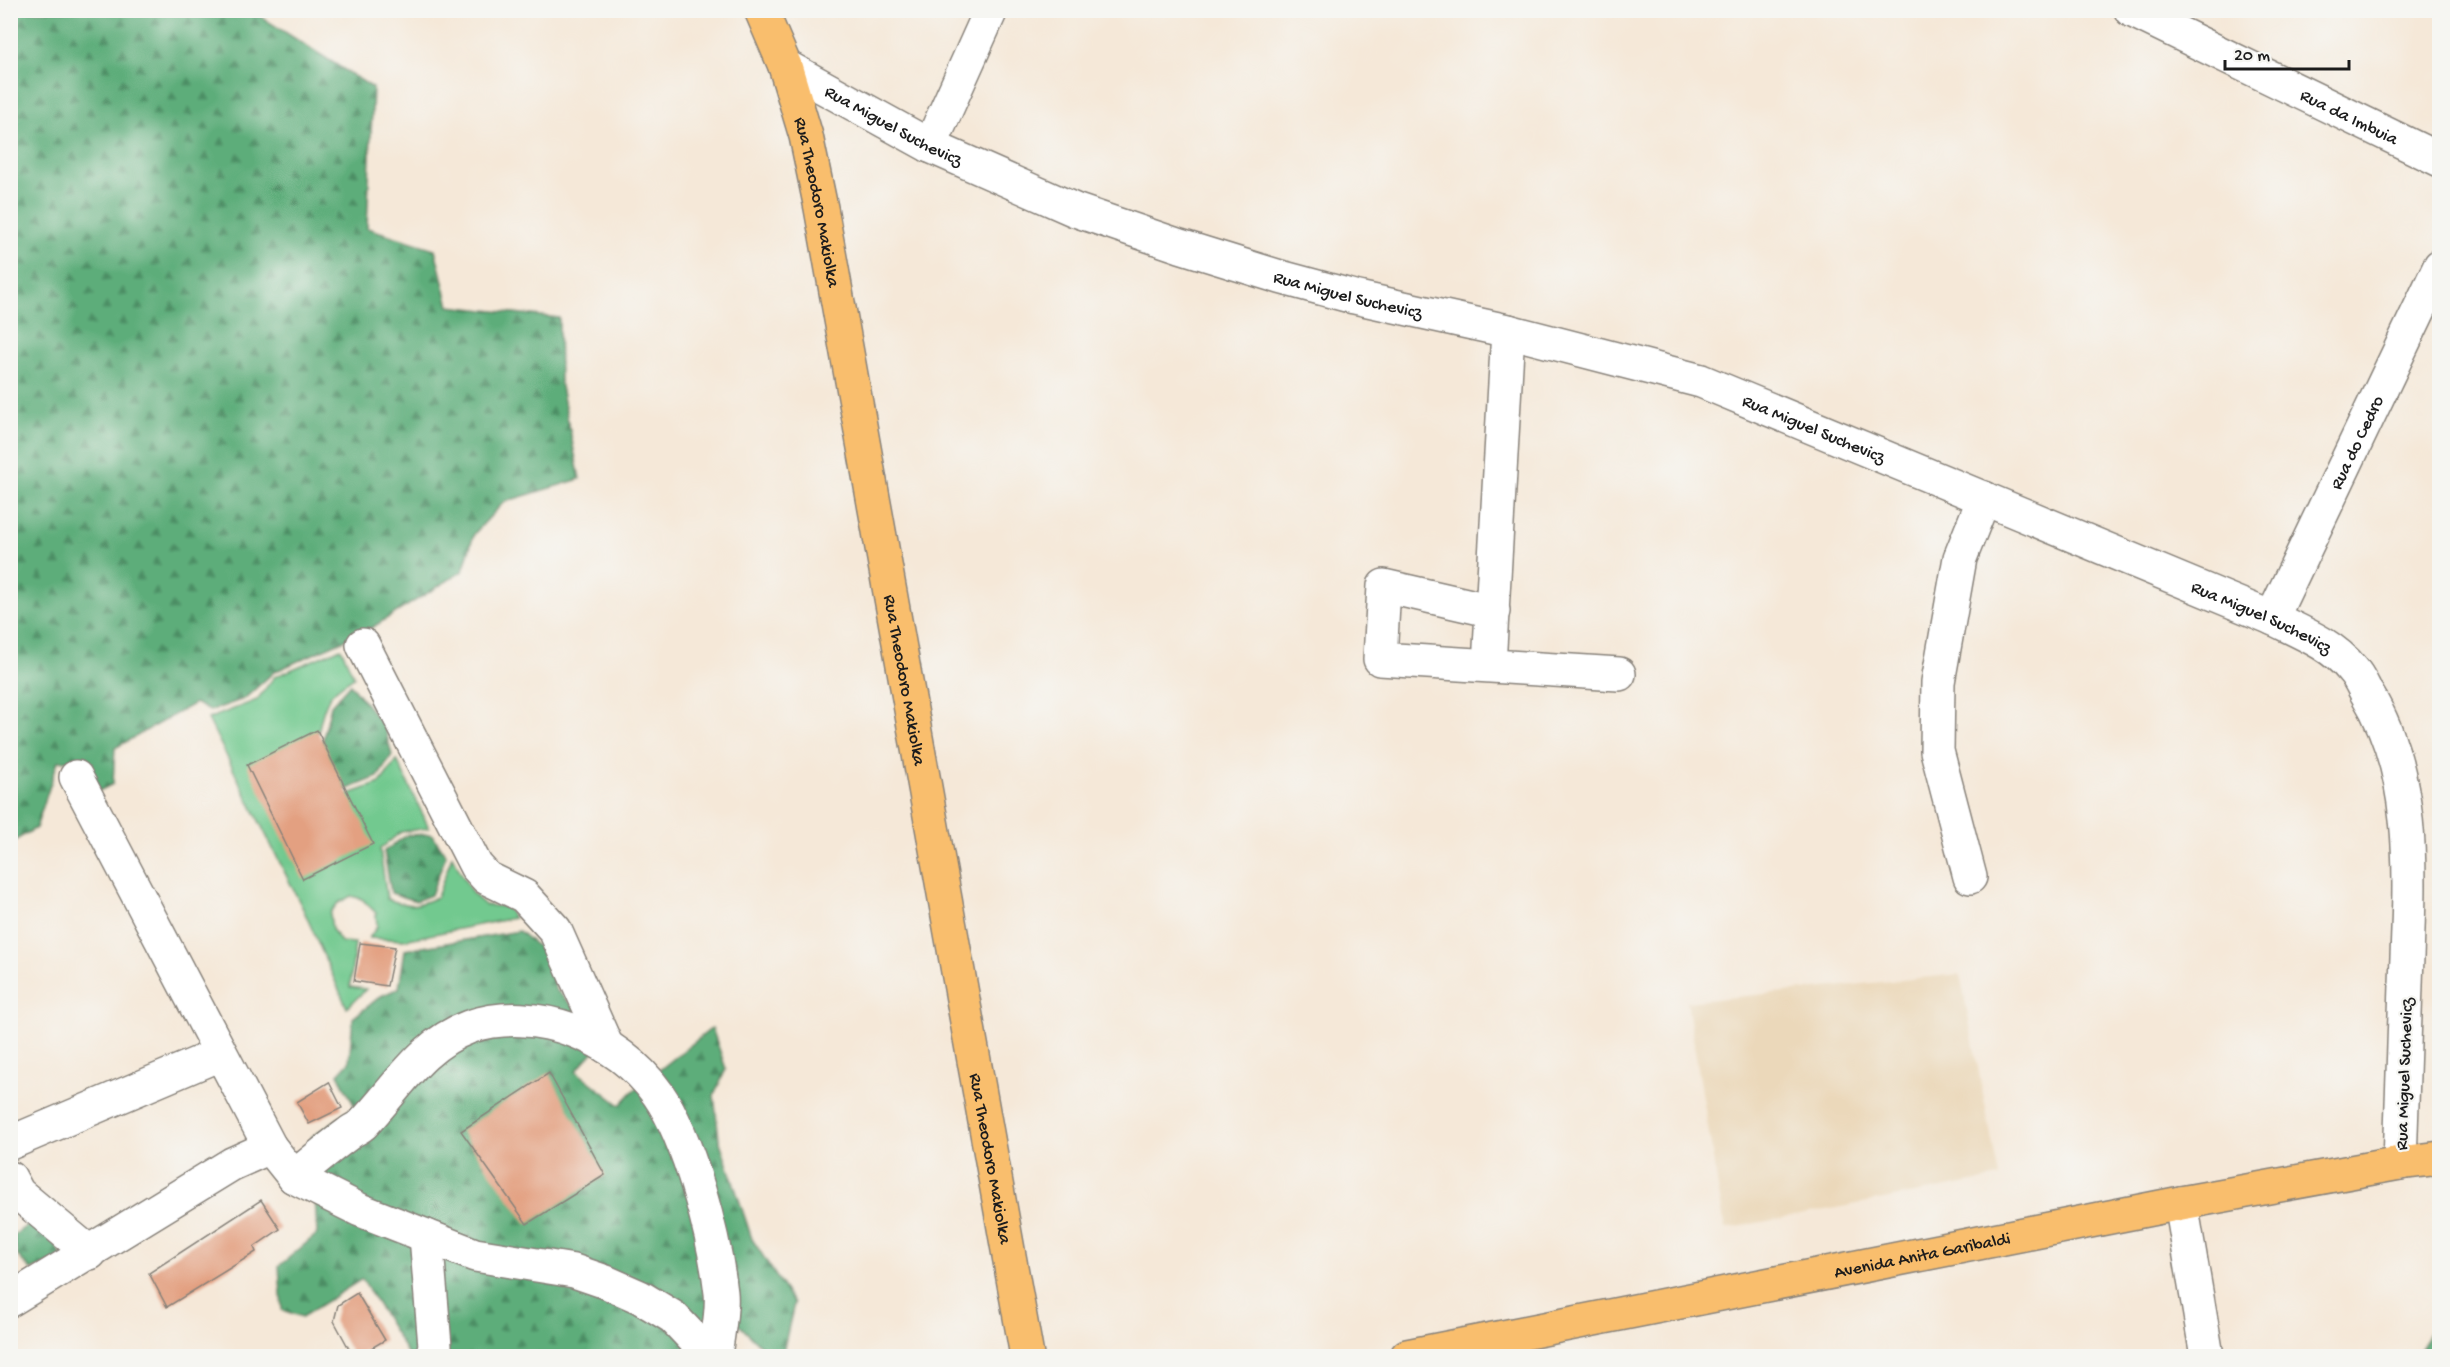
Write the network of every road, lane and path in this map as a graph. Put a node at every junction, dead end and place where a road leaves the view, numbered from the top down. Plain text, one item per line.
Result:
1 (760, 10) edge
2 (991, 10) edge
3 (2131, 10) edge
4 (785, 66) junction
5 (930, 146) junction
6 (2439, 160) edge
7 (2439, 266) edge
8 (1508, 331) junction
9 (1984, 498) junction
10 (1493, 611) junction
11 (2272, 618) junction
12 (363, 645) dead end
13 (1489, 665) junction
14 (1619, 674) dead end
15 (76, 777) dead end
16 (1970, 877) dead end
17 (607, 1047) junction
18 (220, 1054) junction
19 (10, 1143) edge
20 (270, 1148) junction
21 (2439, 1158) edge
22 (2400, 1163) junction
23 (294, 1177) junction
24 (10, 1178) edge
25 (2181, 1203) junction
26 (426, 1236) junction
27 (90, 1253) junction
28 (10, 1300) edge
29 (432, 1356) edge
30 (710, 1356) edge
31 (715, 1356) edge
32 (1027, 1356) edge
33 (1407, 1356) edge
34 (2207, 1356) edge

1 - 4 main road, Rua Theodoro Makiolka
2 - 5 street
3 - 6 street, Rua da Imbuia
4 - 5 street, Rua Miguel Suchevicz
4 - 32 main road, Rua Theodoro Makiolka
5 - 8 street, Rua Miguel Suchevicz
7 - 11 street, Rua do Cedro
8 - 9 street, Rua Miguel Suchevicz
8 - 10 street
9 - 11 street, Rua Miguel Suchevicz
9 - 16 street
10 - 13 street
10 - 13 street
11 - 22 street, Rua Miguel Suchevicz
12 - 17 street
13 - 14 street
15 - 18 street
17 - 23 street
17 - 31 street
18 - 19 street
18 - 20 street
20 - 23 street
20 - 27 street
21 - 22 main road, Avenida Anita Garibaldi
22 - 25 main road, Avenida Anita Garibaldi
23 - 26 street
24 - 27 street
25 - 33 main road, Avenida Anita Garibaldi
25 - 34 street
26 - 29 street
26 - 30 street
27 - 28 street

